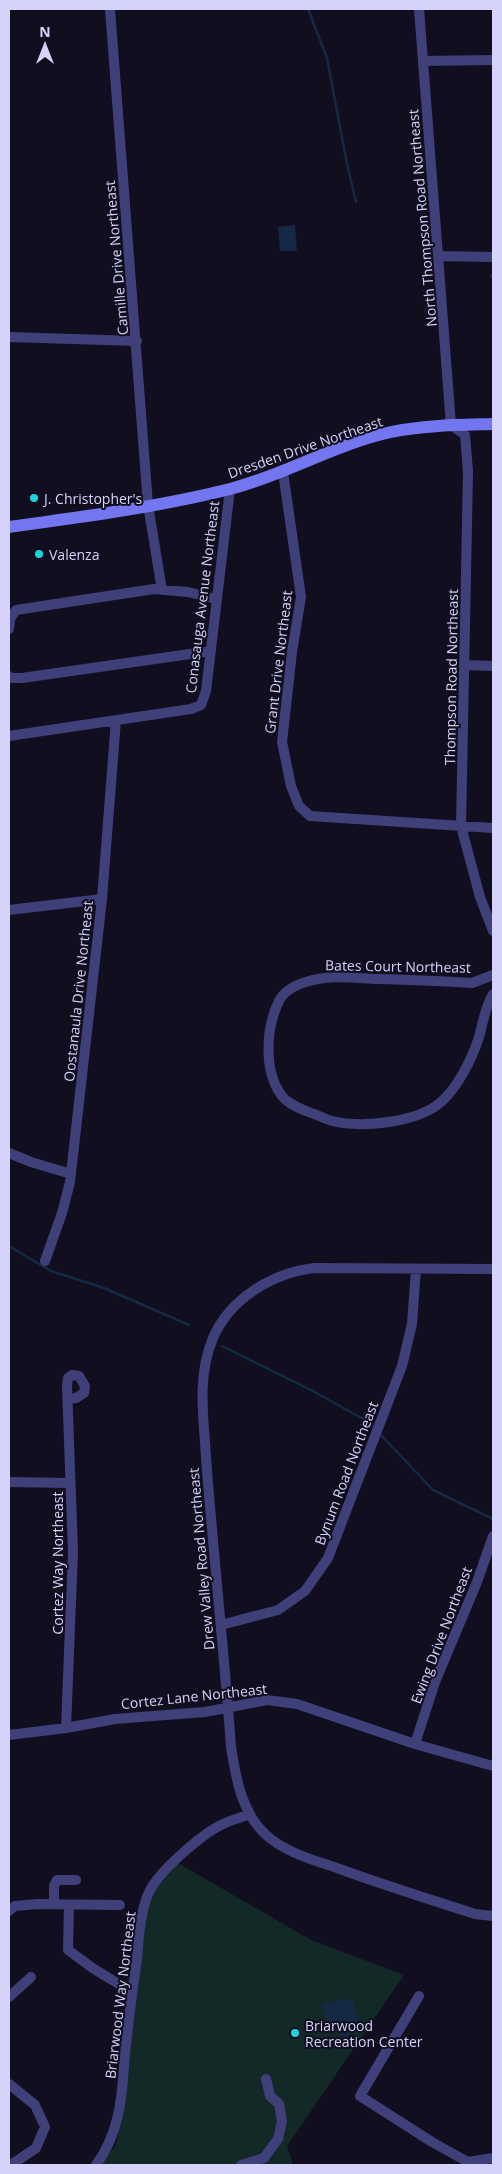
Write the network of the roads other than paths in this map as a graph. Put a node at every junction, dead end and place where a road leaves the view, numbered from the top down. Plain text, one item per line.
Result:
1 (110, 9) edge
2 (419, 9) edge
3 (493, 60) edge
4 (423, 61) junction
5 (438, 256) junction
6 (493, 257) edge
7 (9, 337) edge
8 (136, 341) junction
9 (493, 424) edge
10 (451, 425) junction
11 (284, 472) junction
12 (230, 489) junction
13 (148, 505) junction
14 (9, 527) edge
15 (162, 590) junction
16 (216, 599) junction
17 (9, 629) edge
18 (211, 651) junction
19 (464, 665) junction
20 (493, 666) edge
21 (9, 676) edge
22 (116, 720) junction
23 (9, 736) edge
24 (461, 826) junction
25 (493, 828) edge
26 (102, 899) junction
27 (9, 910) edge
28 (493, 932) edge
29 (493, 975) edge
30 (493, 994) edge
31 (9, 1153) edge
32 (71, 1174) junction
33 (45, 1261) dead end
34 (416, 1269) junction
35 (493, 1269) edge
36 (68, 1398) dead end
37 (9, 1482) edge
38 (70, 1483) junction
39 (493, 1536) edge
40 (221, 1625) junction
41 (228, 1707) junction
42 (66, 1728) junction
43 (9, 1735) edge
44 (415, 1744) junction
45 (493, 1766) edge
46 (250, 1814) junction
47 (76, 1880) dead end
48 (54, 1904) junction
49 (69, 1905) junction
50 (120, 1905) dead end
51 (9, 1911) edge
52 (493, 1916) edge
53 (31, 1977) dead end
54 (132, 1992) junction
55 (9, 1996) edge
56 (419, 1996) dead end
57 (266, 2079) dead end
58 (9, 2084) edge
59 (493, 2158) edge
60 (11, 2165) edge
61 (96, 2165) edge
62 (241, 2165) edge

1 - 8 street, Camille Drive Northeast
2 - 4 street, North Thompson Road Northeast
3 - 4 street
4 - 5 street, North Thompson Road Northeast
5 - 6 street
5 - 10 street, North Thompson Road Northeast
7 - 8 street
8 - 13 street, Camille Drive Northeast
9 - 10 street, Dresden Drive Northeast
10 - 11 street, Dresden Drive Northeast
10 - 19 street, Thompson Road Northeast
11 - 12 street, Dresden Drive Northeast
11 - 24 street, Grant Drive Northeast
12 - 13 street, Dresden Drive Northeast
12 - 16 street, Conasauga Avenue Northeast
13 - 14 street, Dresden Drive Northeast
13 - 15 street, Camille Drive Northeast
15 - 16 street
15 - 17 street
16 - 18 street, Conasauga Avenue Northeast
18 - 21 street
18 - 22 street, Conasauga Avenue Northeast
19 - 20 street
19 - 24 street, Thompson Road Northeast
22 - 23 street
22 - 26 street, Oostanaula Drive Northeast
24 - 25 street, Grant Drive Northeast
24 - 28 street, Thompson Road Northeast
26 - 27 street
26 - 32 street, Oostanaula Drive Northeast
29 - 30 street, Bates Court Northeast
31 - 32 street
32 - 33 street, Oostanaula Drive Northeast
34 - 35 street, Drew Valley Road Northeast
34 - 40 street, Bynum Road Northeast
34 - 40 street, Drew Valley Road Northeast
36 - 38 street, Cortez Way Northeast
37 - 38 street
38 - 42 street, Cortez Way Northeast
39 - 44 street, Ewing Drive Northeast
40 - 41 street, Drew Valley Road Northeast
41 - 42 street, Cortez Lane Northeast
41 - 44 street, Cortez Lane Northeast
41 - 46 street, Drew Valley Road Northeast
42 - 43 street, Cortez Lane Northeast
44 - 45 street, Cortez Lane Northeast
46 - 52 street, Drew Valley Road Northeast
46 - 54 street, Briarwood Way Northeast
47 - 48 street
48 - 49 street
48 - 51 street
49 - 50 street
49 - 54 street
53 - 55 street
54 - 61 street, Briarwood Way Northeast
56 - 59 street
57 - 62 street
58 - 60 street

